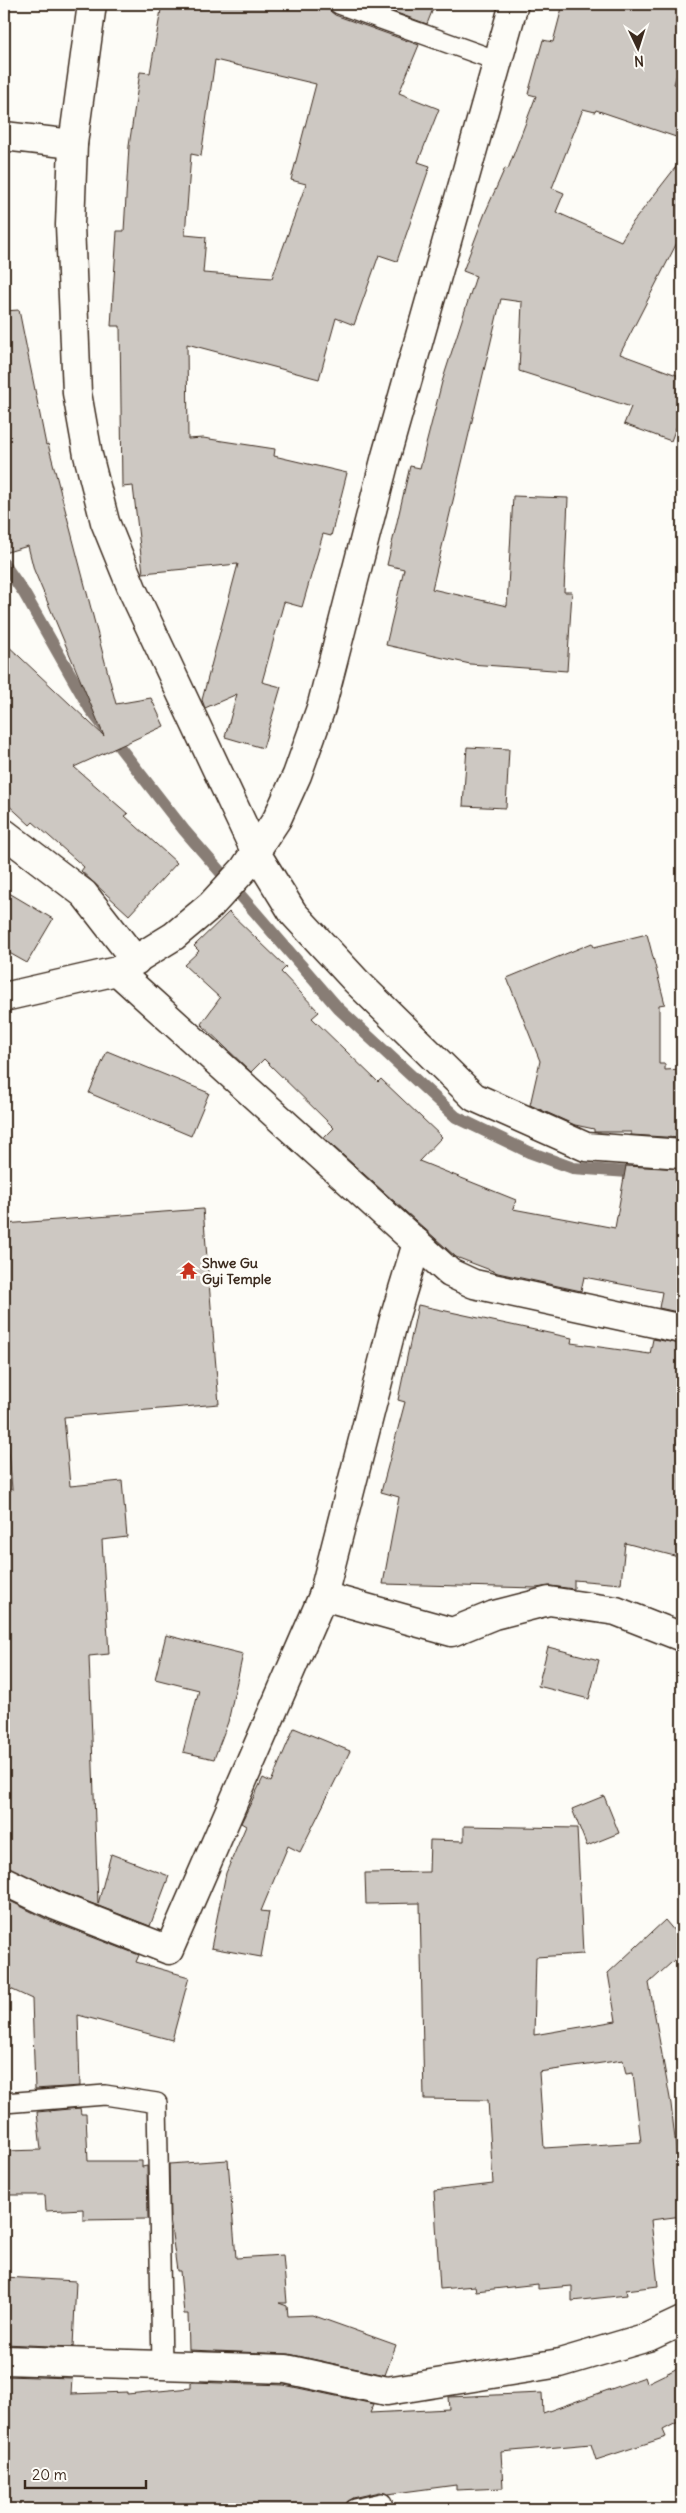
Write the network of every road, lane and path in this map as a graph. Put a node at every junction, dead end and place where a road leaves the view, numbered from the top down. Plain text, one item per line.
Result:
1 (92, 4) edge
2 (339, 4) edge
3 (514, 4) edge
4 (498, 61) junction
5 (4, 136) edge
6 (74, 144) junction
7 (4, 834) edge
8 (250, 861) junction
9 (127, 966) junction
10 (4, 997) edge
11 (682, 1154) edge
12 (417, 1243) junction
13 (682, 1329) edge
14 (323, 1596) junction
15 (682, 1637) edge
16 (4, 1881) edge
17 (4, 2103) edge
18 (682, 2321) edge
19 (4, 2360) edge
20 (162, 2364) junction
21 (382, 2503) dead end
22 (355, 2509) edge

1 - 6 street
2 - 4 lane
3 - 4 street
4 - 8 street
5 - 6 street
6 - 8 street
7 - 9 street
8 - 9 street
8 - 11 street
9 - 10 street
9 - 12 street
12 - 13 street
12 - 14 street
14 - 15 street
14 - 16 street
17 - 20 lane
18 - 20 street
19 - 20 street
21 - 22 lane

